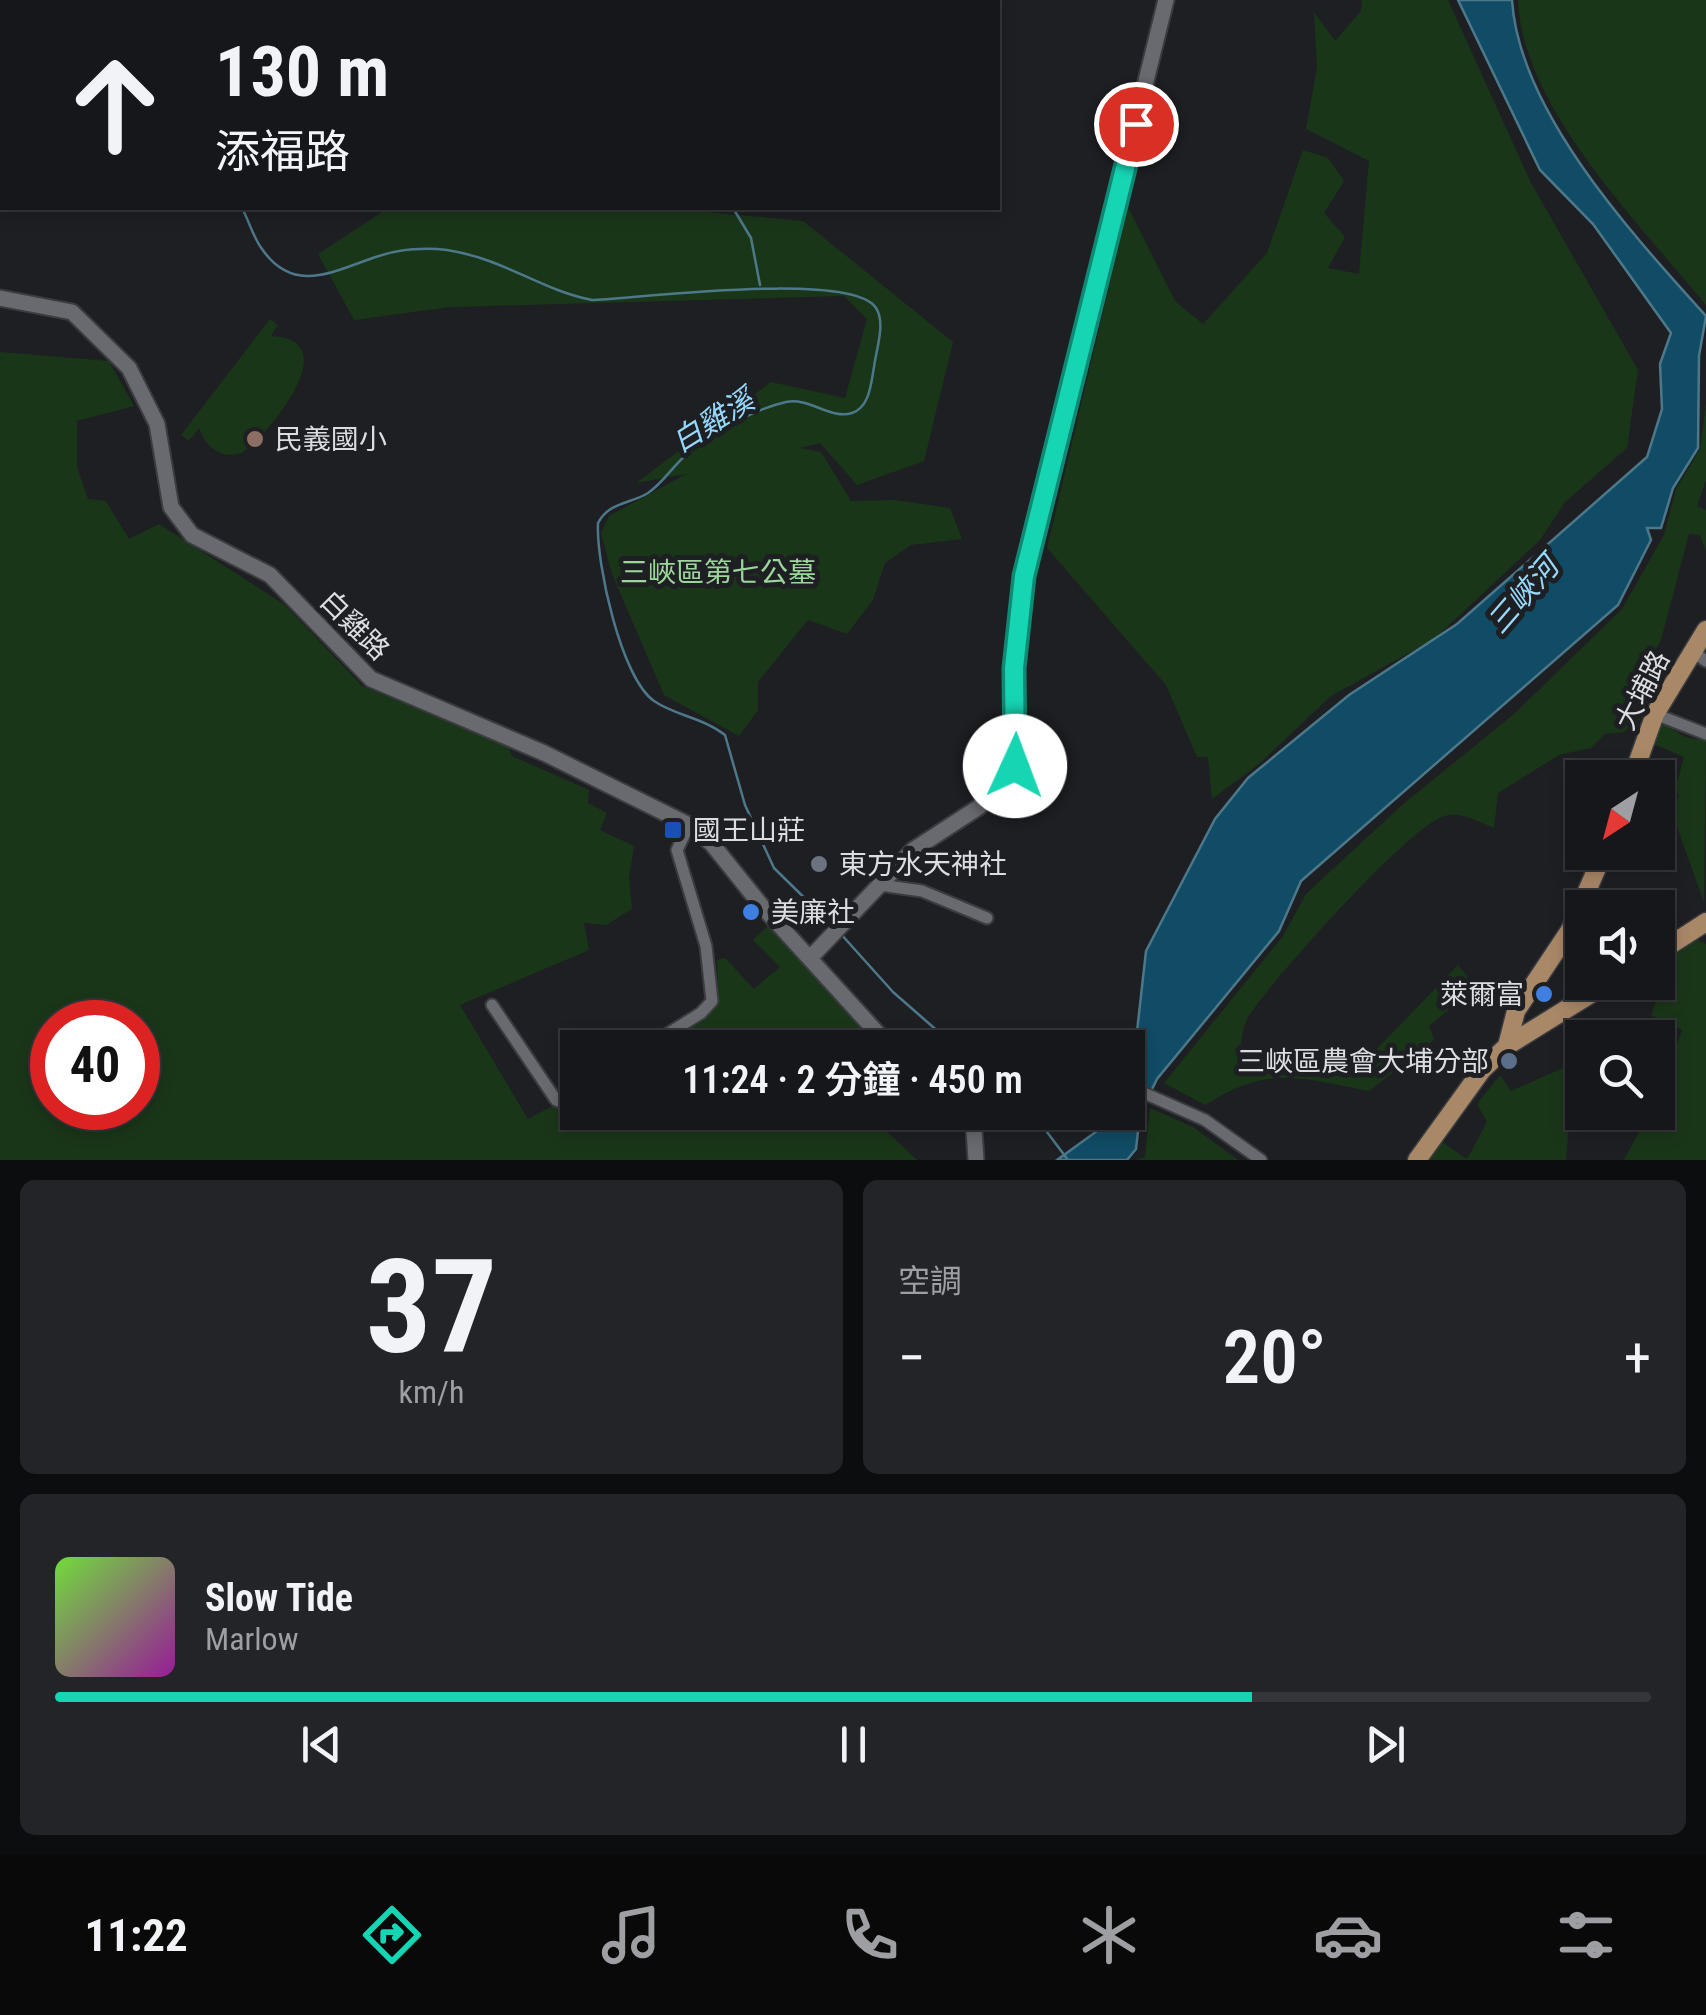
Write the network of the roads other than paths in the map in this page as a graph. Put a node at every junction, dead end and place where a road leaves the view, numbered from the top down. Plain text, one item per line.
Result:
1 (1166, 0) edge
2 (0, 298) edge
3 (1706, 630) edge
4 (1700, 657) edge
5 (1656, 714) junction
6 (1706, 734) edge
7 (1639, 760) edge
8 (689, 825) junction
9 (1596, 870) edge
10 (880, 884) junction
11 (1706, 910) edge
12 (987, 918) dead end
13 (1706, 922) edge
14 (1675, 929) edge
15 (1675, 941) edge
16 (812, 956) junction
17 (1565, 998) edge
18 (1578, 1000) edge
19 (492, 1004) dead end
20 (673, 1030) edge
21 (876, 1030) edge
22 (1507, 1040) junction
23 (1145, 1094) edge
24 (560, 1102) edge
25 (974, 1130) edge
26 (976, 1160) edge
27 (1261, 1160) edge
28 (1404, 1160) edge
29 (1417, 1160) edge

1 - 10 street
2 - 8 street, 白雞路
3 - 4 main road, 大埔路
4 - 5 main road, 大埔路
5 - 6 street
5 - 7 main road, 大埔路
8 - 16 street, 白雞路
8 - 20 street
9 - 22 main road
10 - 12 street
10 - 16 street
11 - 14 main road
13 - 15 main road
16 - 21 street, 白雞路
17 - 22 main road
18 - 22 main road
19 - 24 street
22 - 28 main road
22 - 29 main road
23 - 27 street
25 - 26 street

